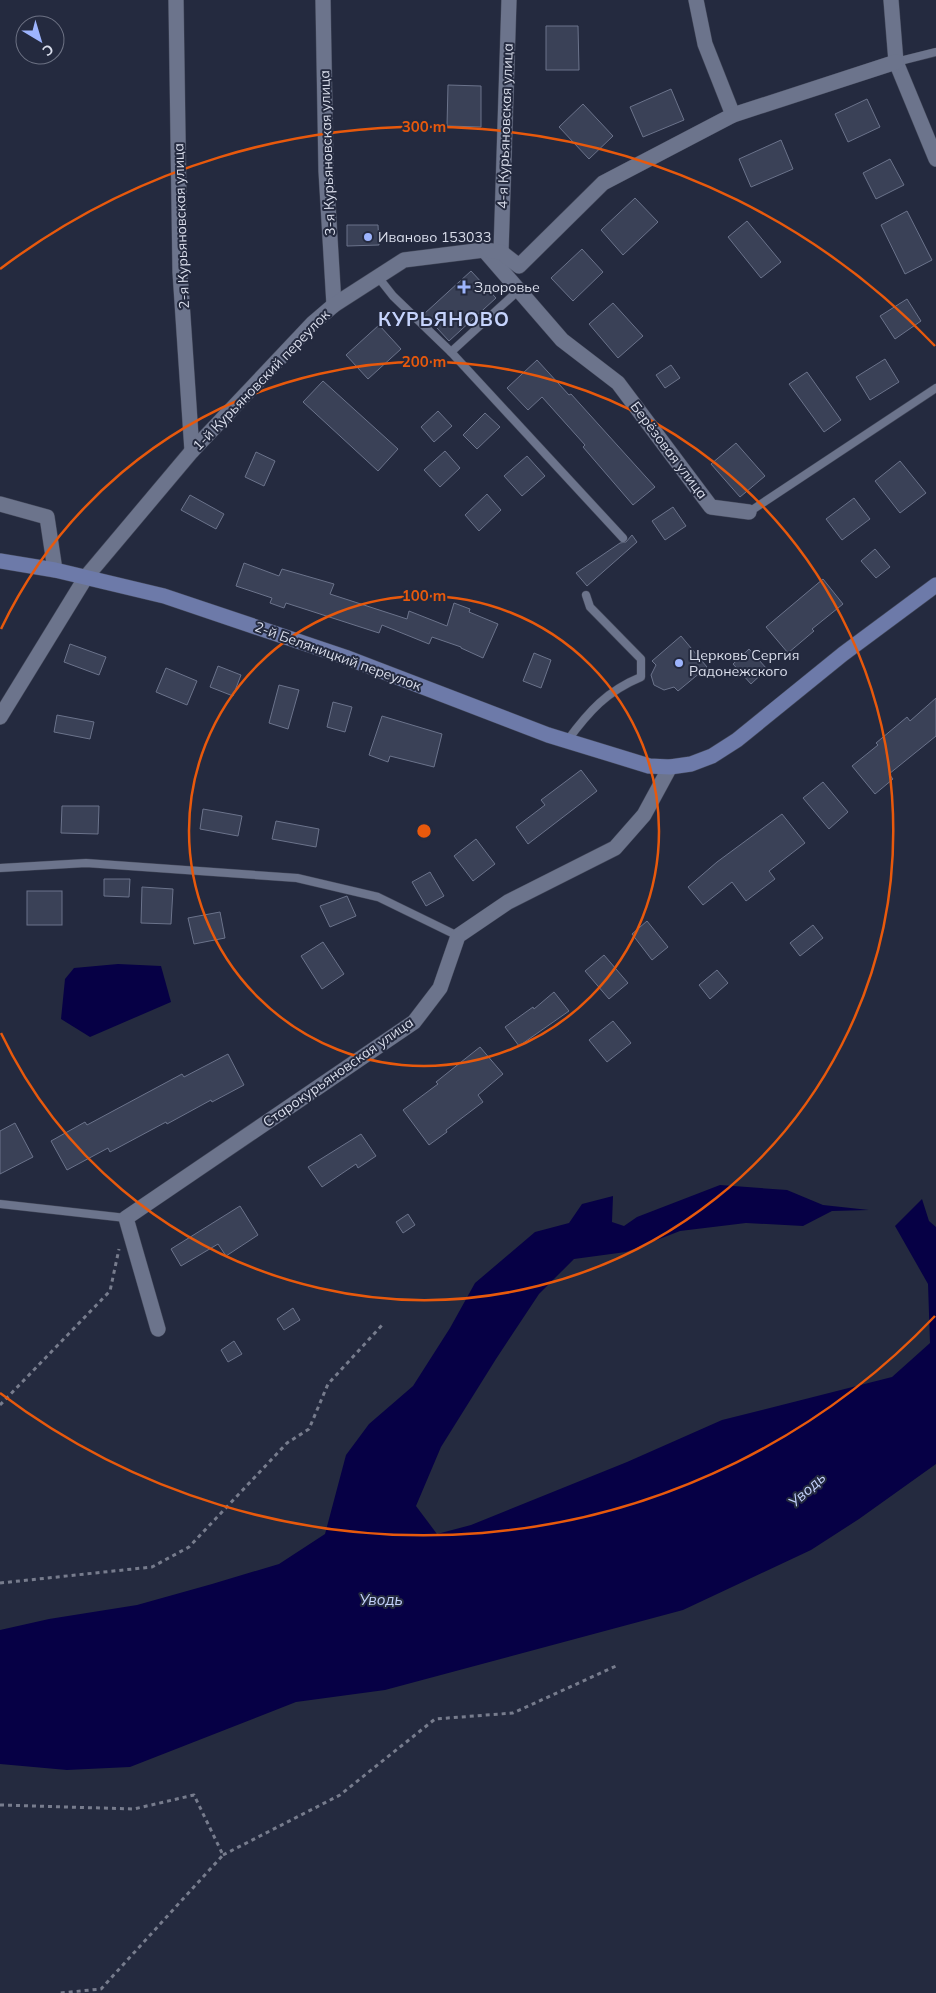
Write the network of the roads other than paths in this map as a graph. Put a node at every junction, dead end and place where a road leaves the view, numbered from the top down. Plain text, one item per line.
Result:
1 (176, 0) edge
2 (324, 0) edge
3 (509, 0) edge
4 (696, 0) edge
5 (891, 0) edge
6 (936, 52) edge
7 (896, 62) junction
8 (733, 115) junction
9 (936, 159) edge
10 (484, 250) junction
11 (501, 252) junction
12 (378, 277) junction
13 (519, 290) junction
14 (334, 305) junction
15 (450, 352) junction
16 (936, 388) edge
17 (192, 451) junction
18 (0, 504) edge
19 (750, 512) joint
20 (623, 538) dead end
21 (0, 561) edge
22 (55, 570) junction
23 (86, 577) junction
24 (936, 585) edge
25 (586, 595) dead end
26 (0, 717) edge
27 (567, 741) junction
28 (670, 767) junction
29 (0, 868) edge
30 (458, 936) junction
31 (0, 1204) edge
32 (126, 1218) junction
33 (158, 1329) dead end

1 - 17 street, 2-я Курьяновская улица
2 - 14 street, 3-я Курьяновская улица
3 - 11 street, 4-я Курьяновская улица
4 - 8 street
5 - 7 street
6 - 7 lane
7 - 8 street, 1-й Курьяновский переулок
7 - 9 street
8 - 11 street, 1-й Курьяновский переулок
10 - 11 street, 1-й Курьяновский переулок
10 - 12 street, 1-й Курьяновский переулок
10 - 13 street, Берёзовая улица
12 - 14 street, 1-й Курьяновский переулок
12 - 15 lane
13 - 15 lane
13 - 19 street, Берёзовая улица
14 - 17 street, 1-й Курьяновский переулок
15 - 20 lane
16 - 19 lane, Берёзовая улица
17 - 23 street, 1-й Курьяновский переулок
18 - 22 street
21 - 22 main road, 2-й Беляницкий переулок
22 - 23 main road, 2-й Беляницкий переулок
23 - 26 street, 1-й Курьяновский переулок
23 - 27 main road, 2-й Беляницкий переулок
24 - 28 main road
25 - 27 lane
27 - 28 main road, 2-й Беляницкий переулок
28 - 30 street
29 - 30 lane
30 - 32 street, Старокурьяновская улица
31 - 32 lane
32 - 33 street

